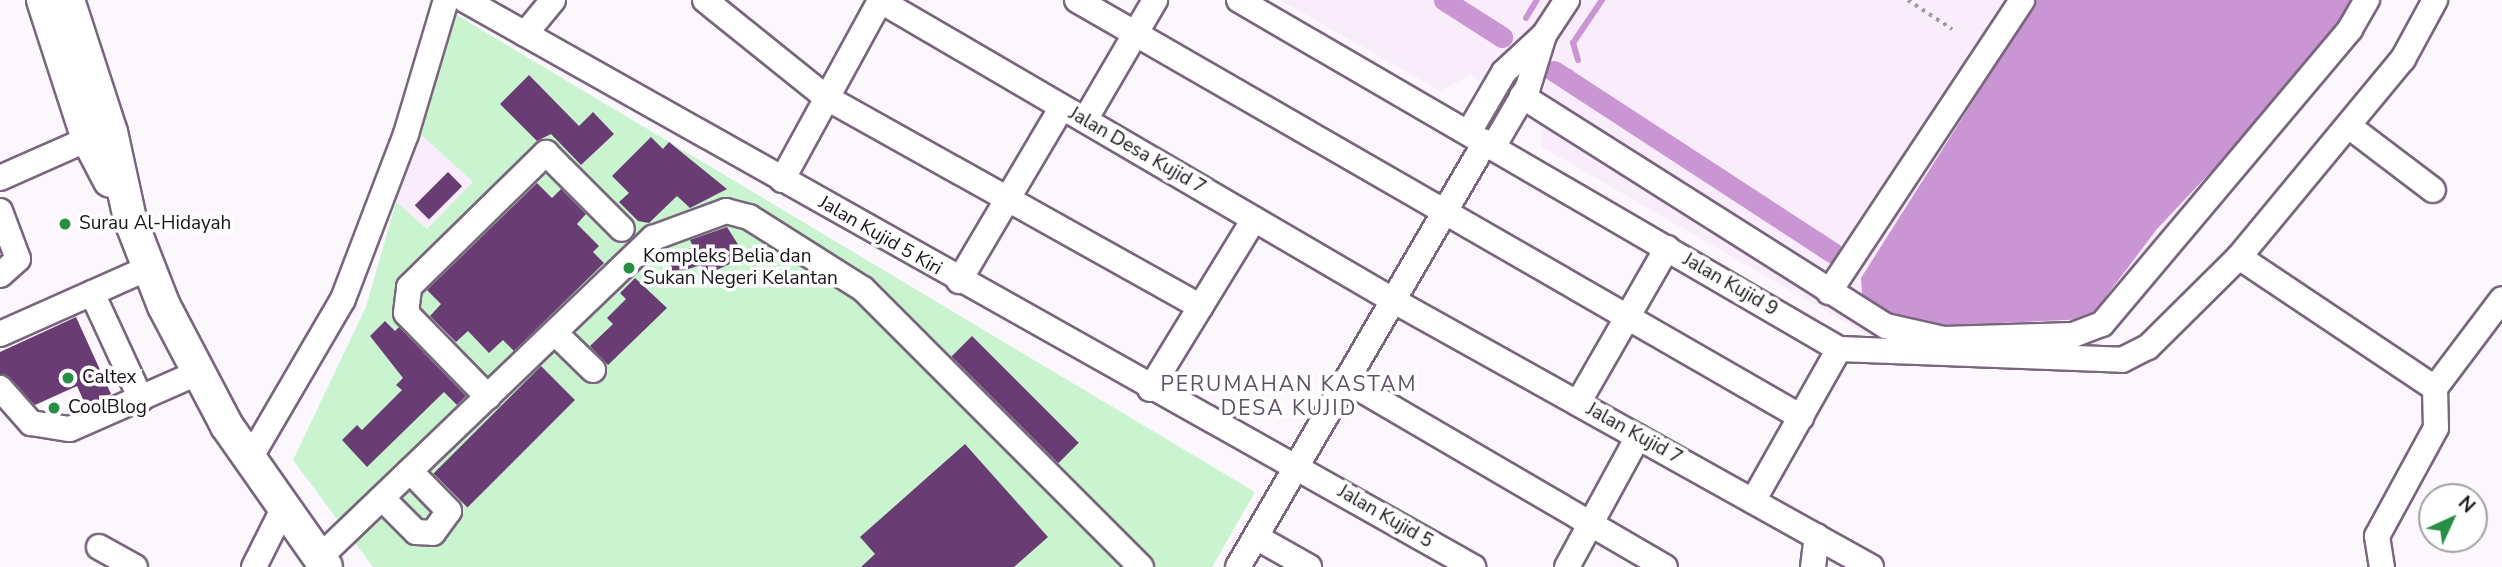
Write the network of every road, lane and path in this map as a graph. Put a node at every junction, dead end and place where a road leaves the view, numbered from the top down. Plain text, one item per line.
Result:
1 (43, 0) edge
2 (68, 0) edge
3 (446, 0) edge
4 (465, 0) edge
5 (553, 0) edge
6 (705, 0) edge
7 (1077, 0) edge
8 (1155, 0) edge
9 (1239, 0) edge
10 (1567, 0) edge
11 (1908, 0) edge
12 (2022, 0) edge
13 (2367, 0) edge
14 (2435, 0) edge
15 (880, 1) edge
16 (1952, 29) dead end
17 (525, 34) junction
18 (1135, 34) junction
19 (1544, 35) junction
20 (1522, 96) junction
21 (827, 98) junction
22 (1062, 107) junction
23 (1085, 120) junction
24 (2350, 127) junction
25 (88, 139) junction
26 (1482, 140) junction
27 (0, 178) edge
28 (782, 180) junction
29 (2433, 190) dead end
30 (1007, 198) junction
31 (0, 211) edge
32 (1446, 212) junction
33 (130, 219) junction
34 (1254, 219) junction
35 (622, 229) dead end
36 (1667, 248) junction
37 (2238, 257) junction
38 (148, 268) junction
39 (0, 275) edge
40 (959, 281) junction
41 (1829, 292) junction
42 (92, 293) junction
43 (2502, 299) edge
44 (1396, 302) junction
45 (1201, 307) junction
46 (1627, 317) junction
47 (555, 332) junction
48 (0, 334) edge
49 (1839, 349) junction
50 (593, 370) dead end
51 (197, 373) junction
52 (1348, 382) junction
53 (0, 388) edge
54 (2435, 388) junction
55 (1150, 389) junction
56 (488, 397) junction
57 (141, 399) junction
58 (1578, 403) junction
59 (1801, 417) junction
60 (1639, 437) junction
61 (249, 460) junction
62 (1298, 466) junction
63 (410, 471) junction
64 (382, 498) junction
65 (1753, 501) junction
66 (283, 509) junction
67 (1591, 524) junction
68 (1817, 536) junction
69 (1256, 537) junction
70 (99, 547) dead end
71 (322, 562) edge
72 (135, 567) edge
73 (254, 567) edge
74 (1141, 567) edge
75 (1238, 567) edge
76 (1309, 567) edge
77 (1473, 567) edge
78 (1567, 567) edge
79 (1665, 567) edge
80 (1813, 567) edge
81 (1871, 567) edge
82 (2382, 567) edge

1 - 25 main road
2 - 33 main road
3 - 61 street
4 - 17 street, Jalan Kujid 5 Kiri
5 - 17 street
6 - 21 street
7 - 18 street
8 - 18 street
9 - 26 street, Jalan Kujid 9
10 - 19 street
11 - 16 path
12 - 41 street
13 - 41 street
14 - 24 street, Jalan Kujid 9
15 - 21 street
15 - 22 street, Jalan Desa Kujid 7
17 - 28 street, Jalan Kujid 5 Kiri
18 - 23 street
18 - 32 street
19 - 20 street
19 - 26 street
20 - 26 street
20 - 41 street
21 - 28 street
21 - 30 street
22 - 23 street, Jalan Desa Kujid 7
22 - 30 street
23 - 34 street, Jalan Desa Kujid 7
24 - 29 street
24 - 37 street, Jalan Kujid 9
25 - 27 street
25 - 33 main road
26 - 32 street
26 - 36 street, Jalan Kujid 9
28 - 40 street, Jalan Kujid 5 Kiri
30 - 40 street
30 - 45 street
31 - 39 street
32 - 44 street
32 - 46 street
33 - 38 main road
34 - 44 street, Jalan Desa Kujid 7
34 - 45 street
35 - 56 street
36 - 46 street
36 - 49 street, Jalan Kujid 9
37 - 49 street, Jalan Kujid 9
37 - 54 street
38 - 42 street
38 - 51 main road
40 - 55 street, Jalan Kujid 5 Kiri
42 - 48 street
42 - 57 street
43 - 54 street
44 - 52 street
44 - 58 street, Jalan Kujid 7
45 - 55 street
46 - 58 street
46 - 59 street
47 - 50 street
47 - 56 street
47 - 74 street
49 - 59 street
51 - 57 street
51 - 61 main road
52 - 62 street
52 - 67 street
53 - 57 street
54 - 82 street
55 - 62 street, Jalan Kujid 5 Kiri
56 - 63 street
58 - 60 street, Jalan Kujid 7
59 - 65 street
60 - 65 street, Jalan Kujid 7
60 - 67 street
61 - 66 main road
62 - 69 street
62 - 77 street, Jalan Kujid 5
63 - 64 street
63 - 64 street
64 - 71 street
65 - 68 street, Jalan Kujid 7
66 - 71 main road
66 - 73 street
67 - 78 street
67 - 79 street
68 - 80 street
68 - 81 street, Jalan Kujid 7
69 - 75 street
69 - 76 street
70 - 72 street

